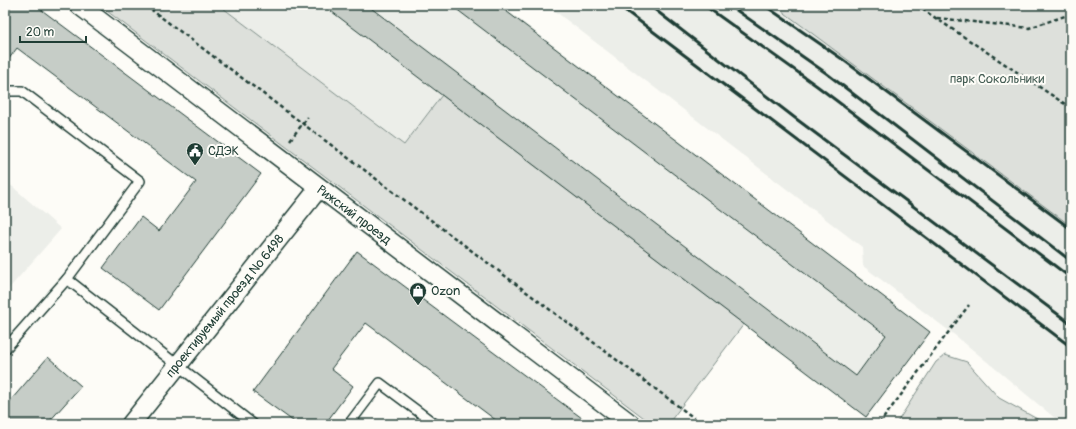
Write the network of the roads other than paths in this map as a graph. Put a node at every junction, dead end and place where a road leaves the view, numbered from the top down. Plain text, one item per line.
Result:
1 (79, 5) edge
2 (5, 91) edge
3 (319, 188) junction
4 (67, 278) junction
5 (5, 349) edge
6 (178, 366) junction
7 (135, 422) edge
8 (253, 424) edge
9 (349, 424) edge
10 (434, 424) edge
11 (630, 424) edge

1 - 3 street, Рижский проезд
2 - 4 lane
3 - 6 street, проектируемый проезд № 6498
3 - 11 street, Рижский проезд
4 - 5 lane
4 - 6 lane
6 - 7 street, проектируемый проезд № 6498
6 - 8 lane
9 - 10 lane

